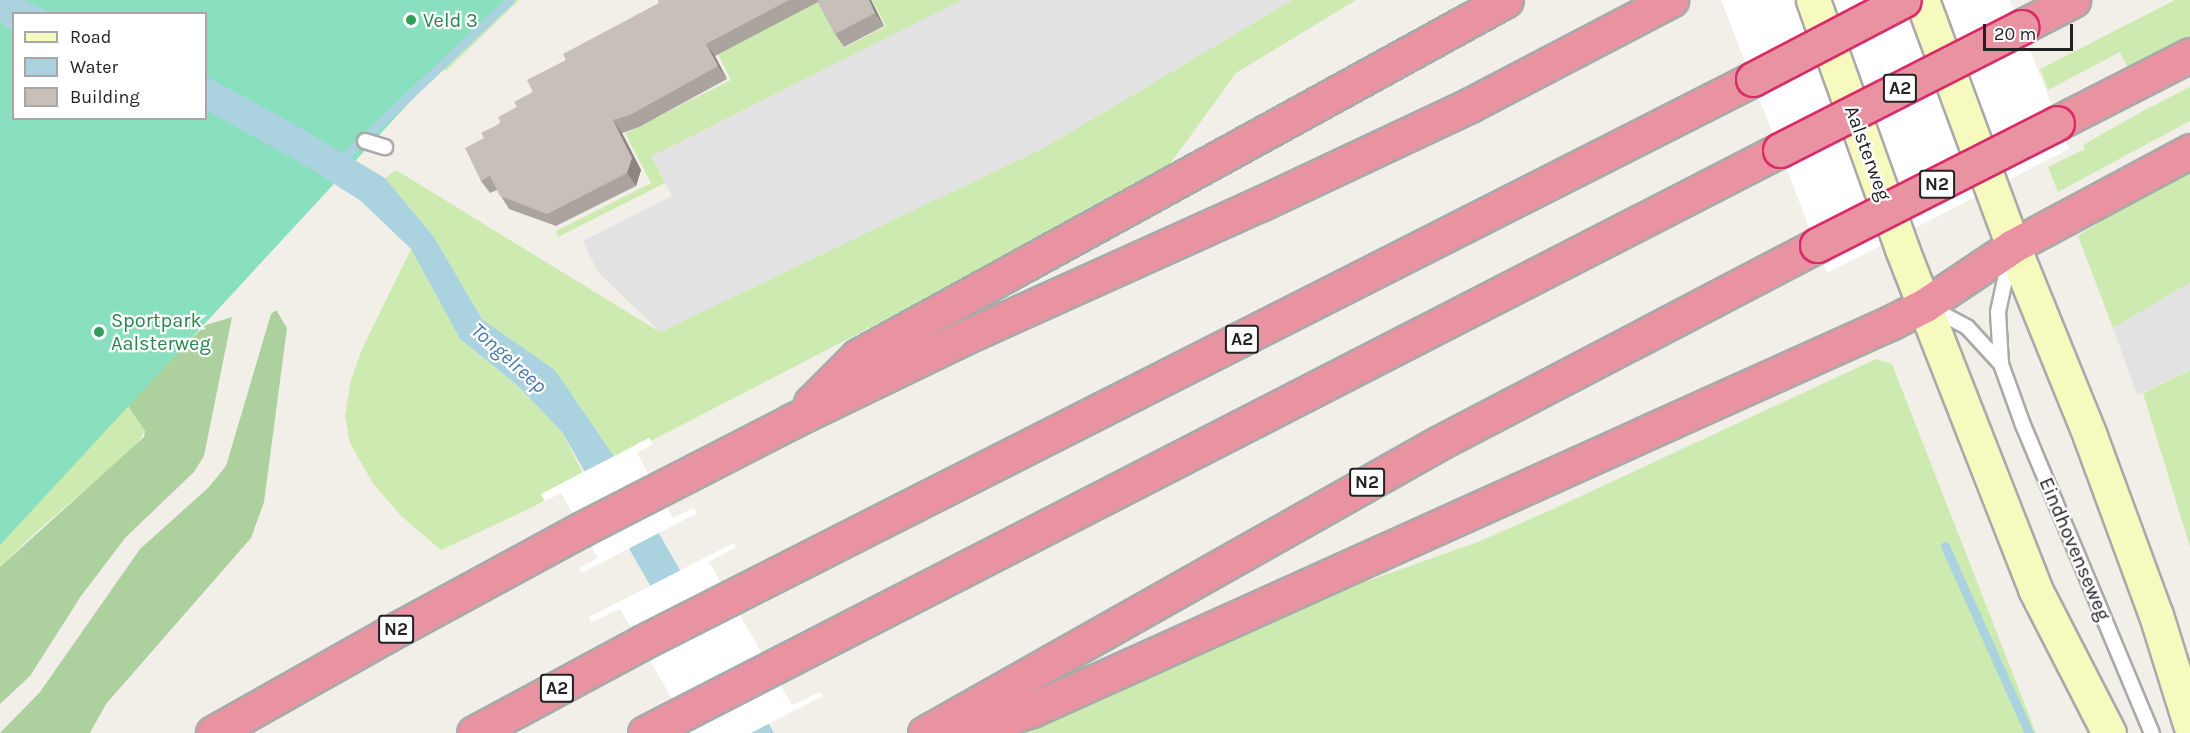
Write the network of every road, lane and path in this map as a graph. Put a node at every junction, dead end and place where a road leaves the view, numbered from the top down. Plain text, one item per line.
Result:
1 (1506, 0) edge
2 (1671, 0) edge
3 (1813, 0) edge
4 (1904, 0) edge
5 (1922, 0) edge
6 (2073, 0) edge
7 (2190, 55) edge
8 (365, 141) dead end
9 (385, 147) dead end
10 (2190, 151) edge
11 (2013, 246) junction
12 (1925, 305) junction
13 (2001, 364) junction
14 (792, 421) junction
15 (2190, 724) edge
16 (213, 733) edge
17 (474, 733) edge
18 (645, 733) edge
19 (926, 733) edge
20 (959, 733) edge
21 (2109, 733) edge
22 (2152, 733) edge

1 - 14 highway, N2
2 - 14 highway, N2
3 - 12 main road, Aalsterweg
4 - 17 highway, A2, bridge
5 - 11 main road
6 - 18 highway, A2, bridge
7 - 19 highway, N2, bridge
8 - 9 lane
10 - 11 highway
11 - 12 highway
11 - 13 lane
11 - 15 main road
12 - 13 lane
12 - 20 highway
12 - 21 main road, Aalsterweg
13 - 22 lane, Eindhovenseweg
14 - 16 highway, N2

